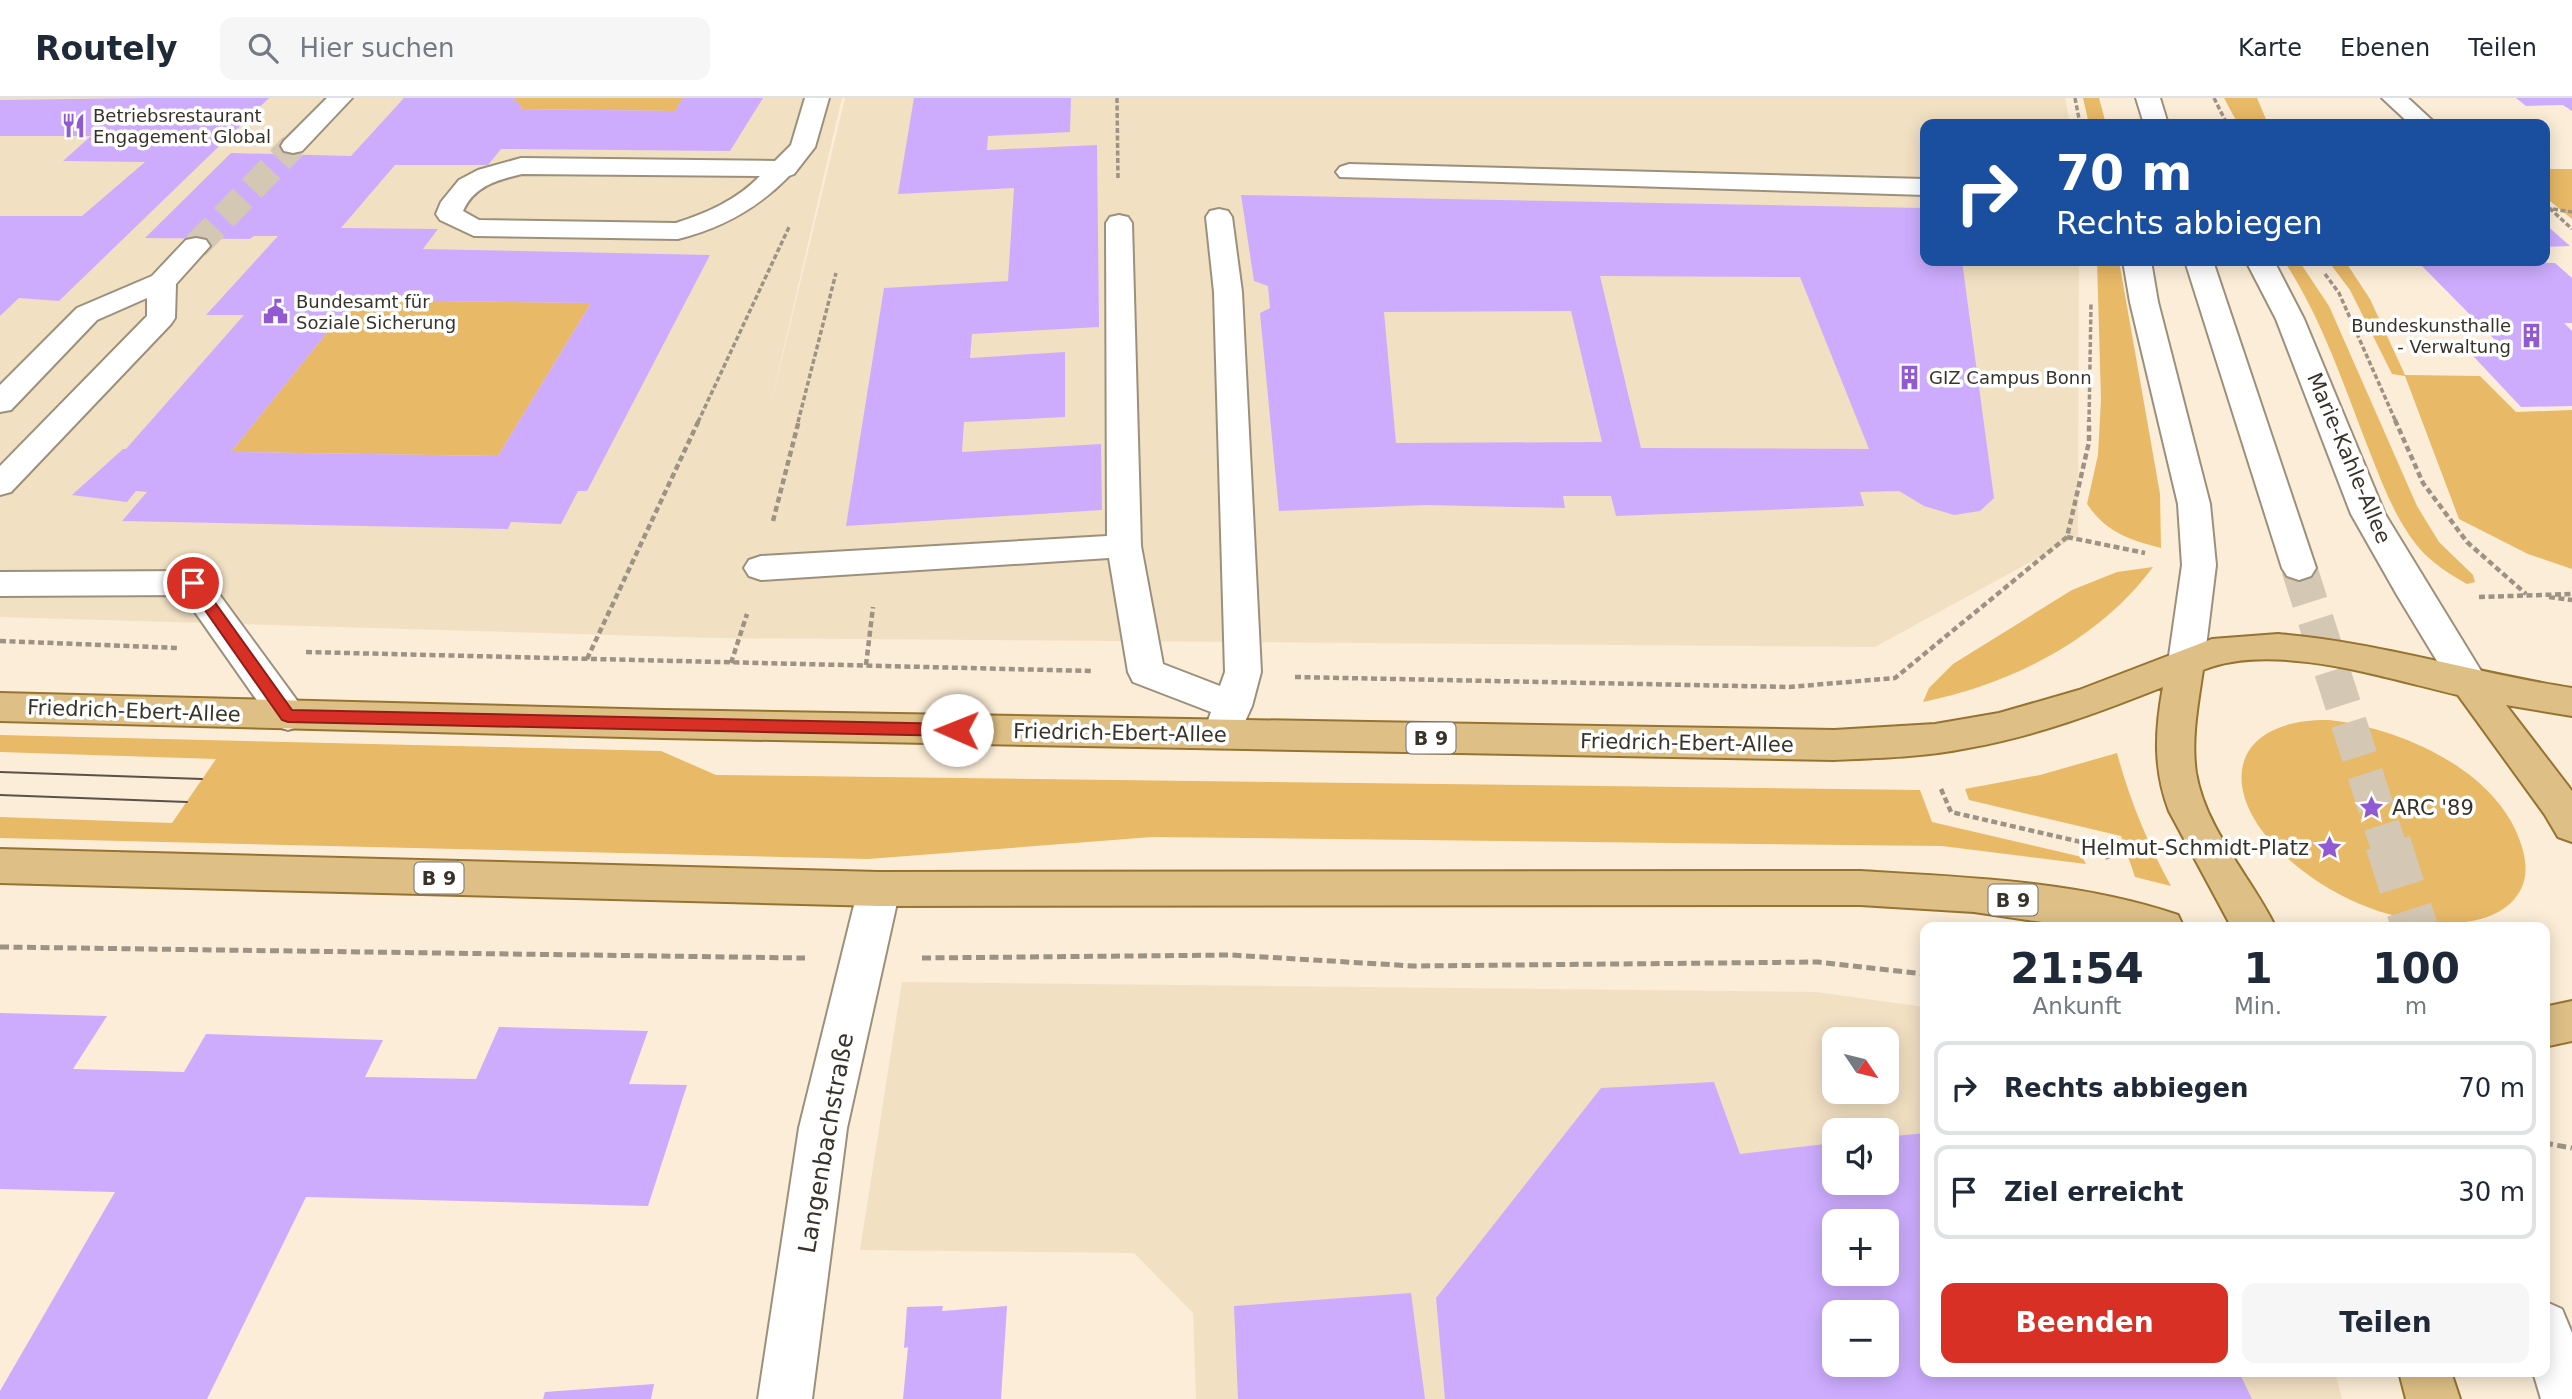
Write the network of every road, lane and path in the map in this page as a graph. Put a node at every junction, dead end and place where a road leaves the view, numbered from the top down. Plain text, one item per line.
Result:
1 (340, 98) edge
2 (817, 98) edge
3 (1117, 98) edge
4 (2075, 98) edge
5 (2148, 98) edge
6 (2214, 98) edge
7 (2394, 98) edge
8 (2079, 119) edge
9 (2154, 119) edge
10 (2224, 119) edge
11 (2418, 119) edge
12 (293, 146) tunnel mouth
13 (785, 169) junction
14 (1349, 172) dead end
15 (1920, 187) edge
16 (758, 193) junction
17 (2552, 209) joint
18 (2572, 212) edge
19 (1219, 217) dead end
20 (1119, 223) joint
21 (2572, 229) edge
22 (196, 246) tunnel mouth
23 (2138, 266) edge
24 (2201, 266) edge
25 (2263, 266) edge
26 (2323, 272) dead end
27 (836, 273) dead end
28 (162, 282) junction
29 (2091, 303) dead end
30 (0, 403) edge
31 (0, 485) edge
32 (2067, 537) junction
33 (1124, 546) junction
34 (2157, 555) dead end
35 (761, 568) junction
36 (2299, 568) tunnel mouth
37 (0, 584) edge
38 (2527, 594) junction
39 (2572, 594) edge
40 (2493, 597) dead end
41 (2572, 600) edge
42 (731, 663) junction
43 (2186, 663) junction
44 (1146, 672) junction
45 (1244, 672) junction
46 (2470, 684) junction
47 (2572, 702) edge
48 (0, 707) edge
49 (288, 716) junction
50 (1227, 720) junction
51 (1941, 788) dead end
52 (2572, 826) edge
53 (0, 866) edge
54 (2111, 869) dead end
55 (878, 889) junction
56 (2136, 922) edge
57 (2252, 922) edge
58 (0, 947) edge
59 (861, 958) junction
60 (1920, 973) edge
61 (2572, 1021) edge
62 (2550, 1026) edge
63 (2550, 1144) edge
64 (2572, 1148) edge
65 (2550, 1345) edge
66 (2426, 1377) edge
67 (785, 1399) edge
68 (2433, 1399) edge
69 (2568, 1399) edge

1 - 12 street
2 - 13 street
3 - 20 path
4 - 8 path
5 - 9 street
6 - 10 path
7 - 11 street
13 - 16 street
13 - 16 street
14 - 15 street
16 - 42 path
17 - 18 path
17 - 21 path
19 - 45 street
20 - 33 street
22 - 28 street
23 - 43 street
24 - 36 street
25 - 46 street, Marie-Kahle-Allee
26 - 38 path
27 - 35 path
28 - 30 street
28 - 31 street
29 - 32 path
32 - 34 path
32 - 45 path
33 - 35 street
33 - 44 street
35 - 42 path
37 - 49 street
38 - 39 path
38 - 40 path
38 - 41 path
42 - 44 path
43 - 46 main road, B 9
43 - 50 main road, Friedrich-Ebert-Allee / B 9
43 - 57 main road
44 - 50 street
45 - 50 street
46 - 47 main road, B 9
46 - 52 main road
48 - 49 main road, Friedrich-Ebert-Allee / B 9
49 - 50 main road, Friedrich-Ebert-Allee / B 9
51 - 54 path
53 - 55 main road, B 9
55 - 56 main road, B 9
55 - 59 street, Langenbachstraße
58 - 59 path
59 - 60 path
59 - 67 street, Langenbachstraße
61 - 62 main road
63 - 64 path
65 - 69 street
66 - 68 main road

